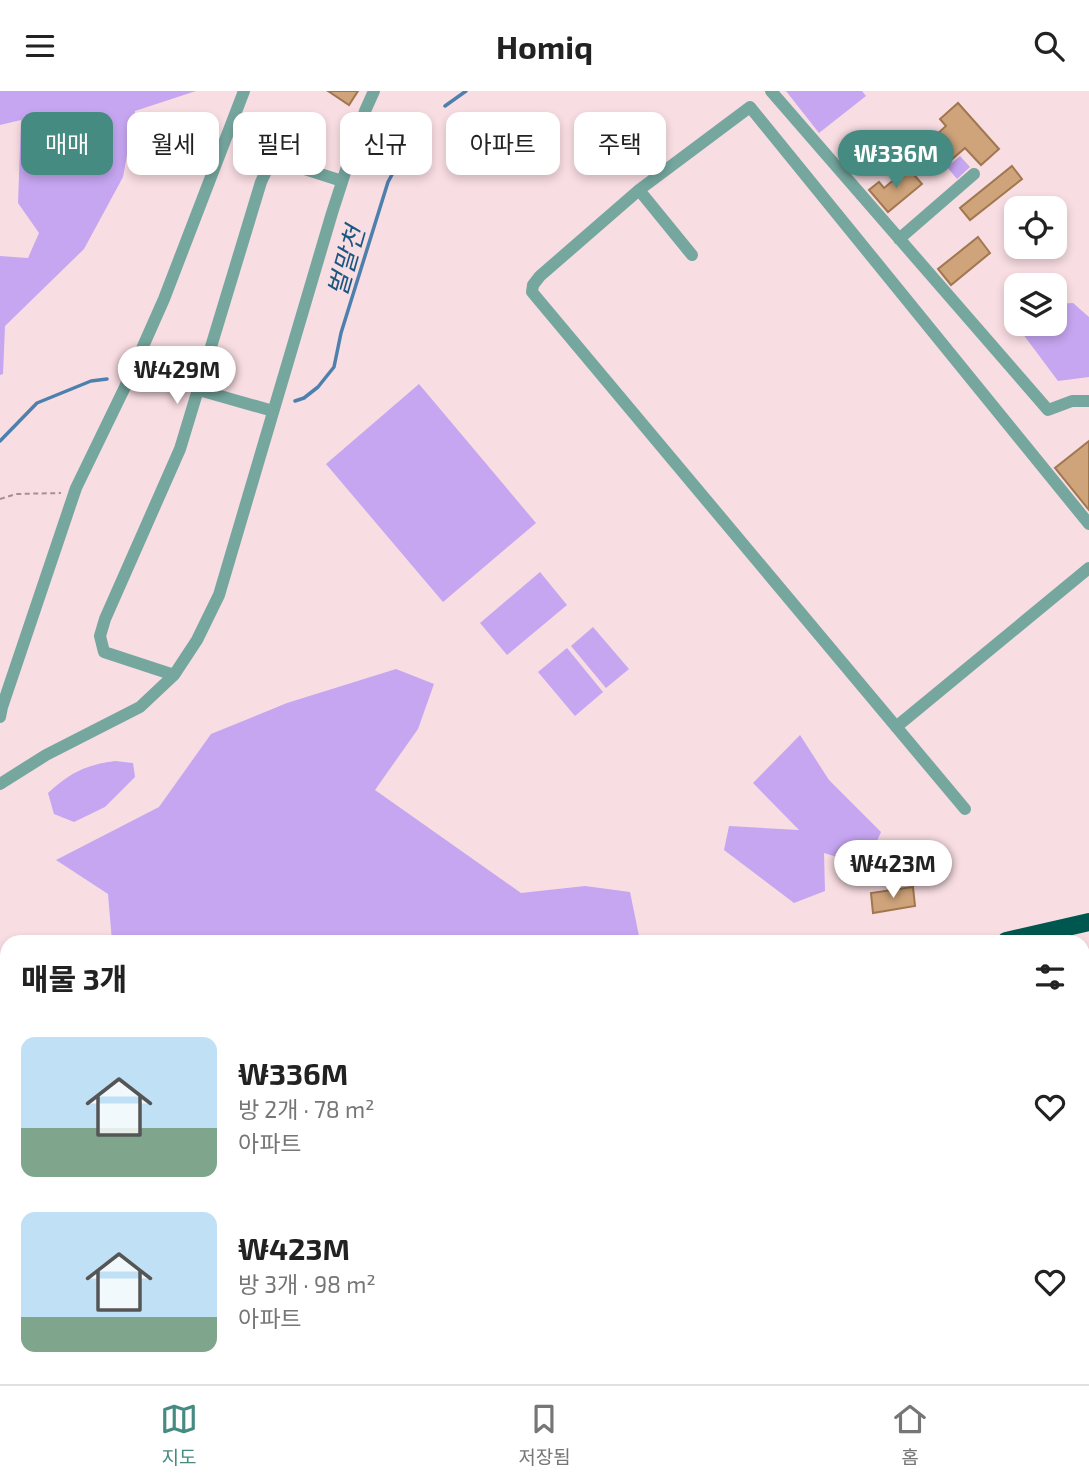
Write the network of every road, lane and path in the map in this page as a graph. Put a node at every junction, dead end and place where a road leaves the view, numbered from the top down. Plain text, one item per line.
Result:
1 (244, 91) edge
2 (374, 91) edge
3 (771, 91) edge
4 (974, 174) dead end
5 (342, 181) junction
6 (639, 190) junction
7 (900, 239) junction
8 (692, 255) dead end
9 (199, 390) junction
10 (1089, 401) edge
11 (273, 411) junction
12 (76, 488) junction
13 (0, 499) edge
14 (1089, 524) edge
15 (1089, 568) edge
16 (174, 674) junction
17 (0, 717) edge
18 (897, 727) junction
19 (0, 784) edge
20 (965, 809) dead end
21 (1089, 922) edge
22 (1032, 935) edge

1 - 12 street
2 - 5 street
3 - 7 street
4 - 7 street
5 - 9 street
5 - 11 street
6 - 8 street
6 - 14 street
6 - 18 street
7 - 10 street
9 - 11 street
9 - 16 street
11 - 16 street
12 - 13 path
12 - 17 street
15 - 18 street
16 - 19 street
18 - 20 street
21 - 22 highway

